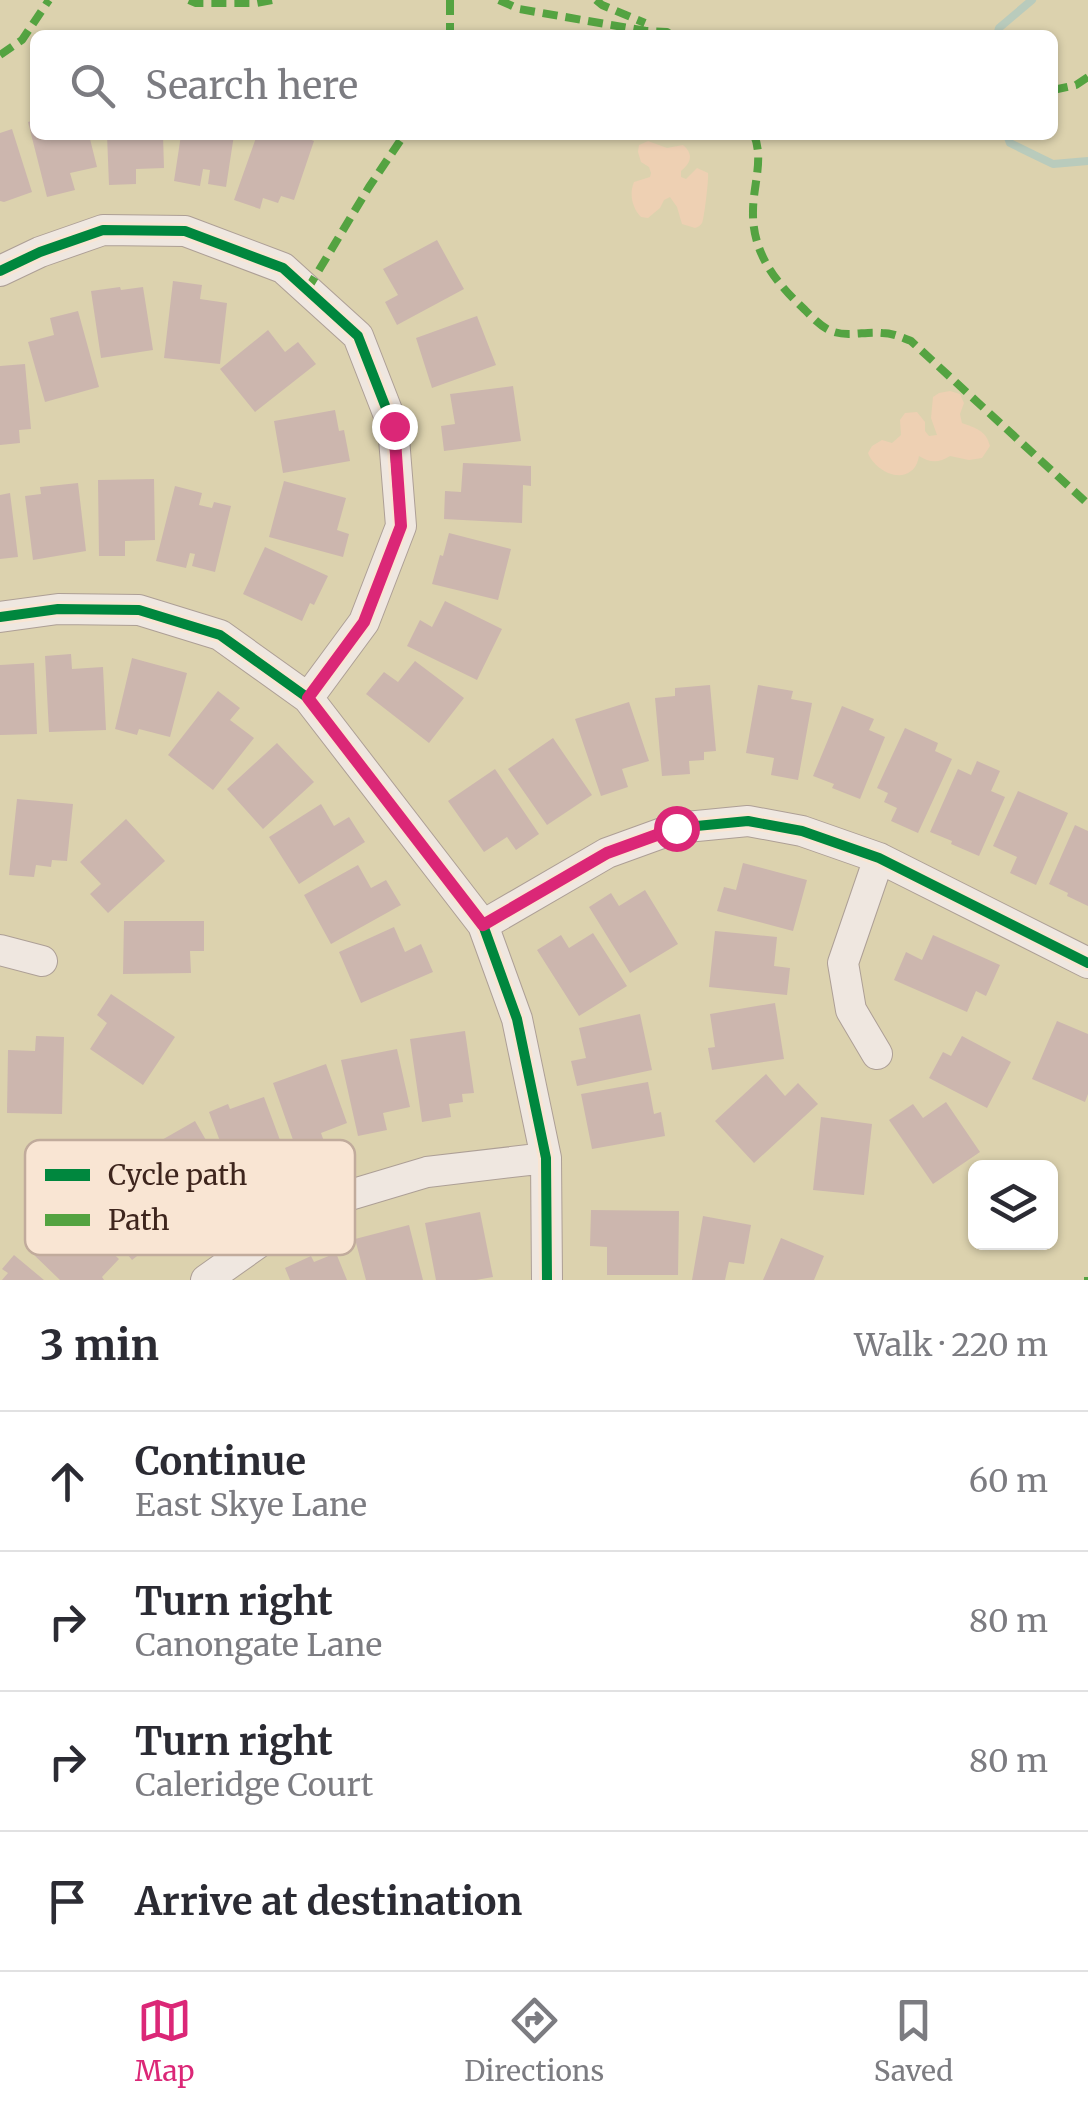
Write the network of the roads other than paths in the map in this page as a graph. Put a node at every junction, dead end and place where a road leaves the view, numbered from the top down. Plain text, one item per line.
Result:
1 (0, 271) edge
2 (0, 617) edge
3 (308, 698) junction
4 (879, 858) junction
5 (483, 925) junction
6 (0, 950) edge
7 (42, 961) dead end
8 (1088, 963) edge
9 (878, 1054) dead end
10 (546, 1158) junction
11 (355, 1194) edge
12 (240, 1255) edge
13 (206, 1280) edge
14 (547, 1280) edge

1 - 3 street
2 - 3 street
3 - 5 street
4 - 5 street
4 - 8 street
4 - 9 street
5 - 10 street
6 - 7 street
10 - 11 street
10 - 14 street
12 - 13 street

